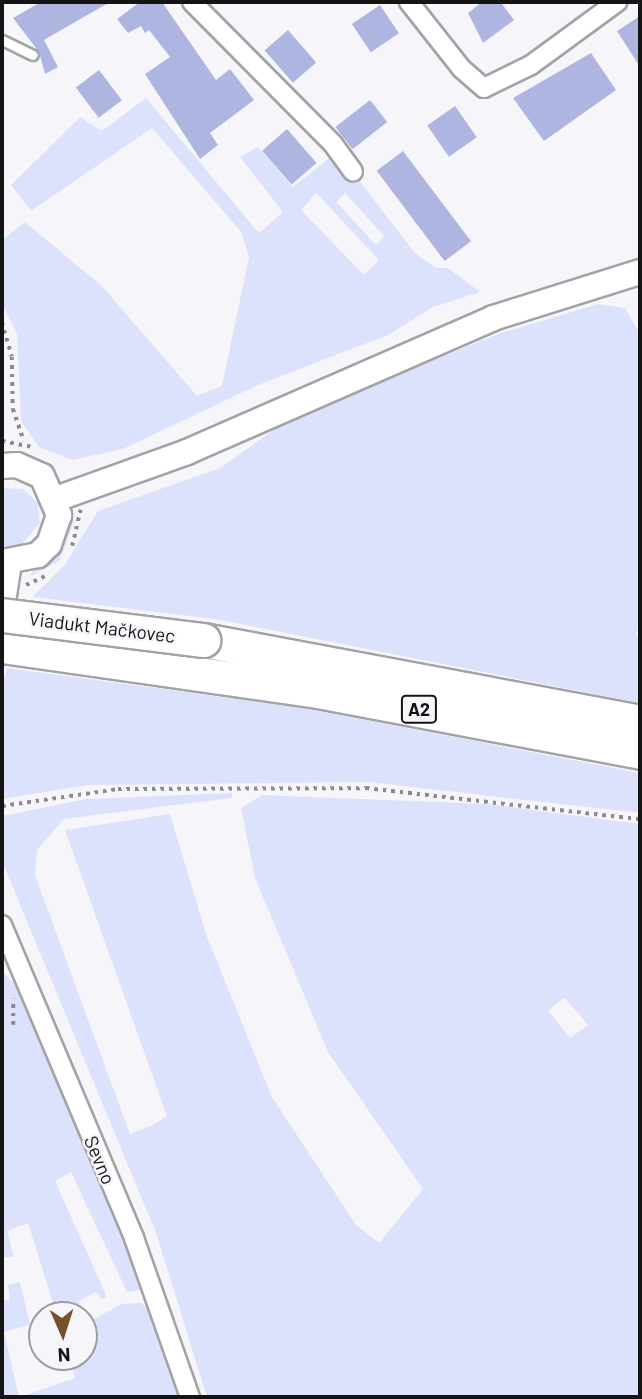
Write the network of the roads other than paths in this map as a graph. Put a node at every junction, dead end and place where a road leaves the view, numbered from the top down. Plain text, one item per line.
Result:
1 (192, 2) edge
2 (409, 2) edge
3 (617, 2) edge
4 (2, 40) edge
5 (33, 55) dead end
6 (353, 172) dead end
7 (640, 272) edge
8 (8, 450) edge
9 (2, 466) edge
10 (56, 499) junction
11 (7, 562) edge
12 (2, 615) edge
13 (2, 628) edge
14 (2, 646) edge
15 (200, 656) junction
16 (640, 722) edge
17 (640, 752) edge
18 (2, 925) edge
19 (190, 1397) edge

1 - 6 street
2 - 3 street
4 - 5 lane
7 - 10 main road
8 - 9 main road
9 - 10 main road
10 - 11 main road
11 - 13 street
12 - 15 highway, Viadukt Mačkovec / A2, bridge
14 - 15 highway, Viadukt Mačkovec / A2
15 - 16 highway, A2
15 - 17 highway, A2
18 - 19 street, Sevno

